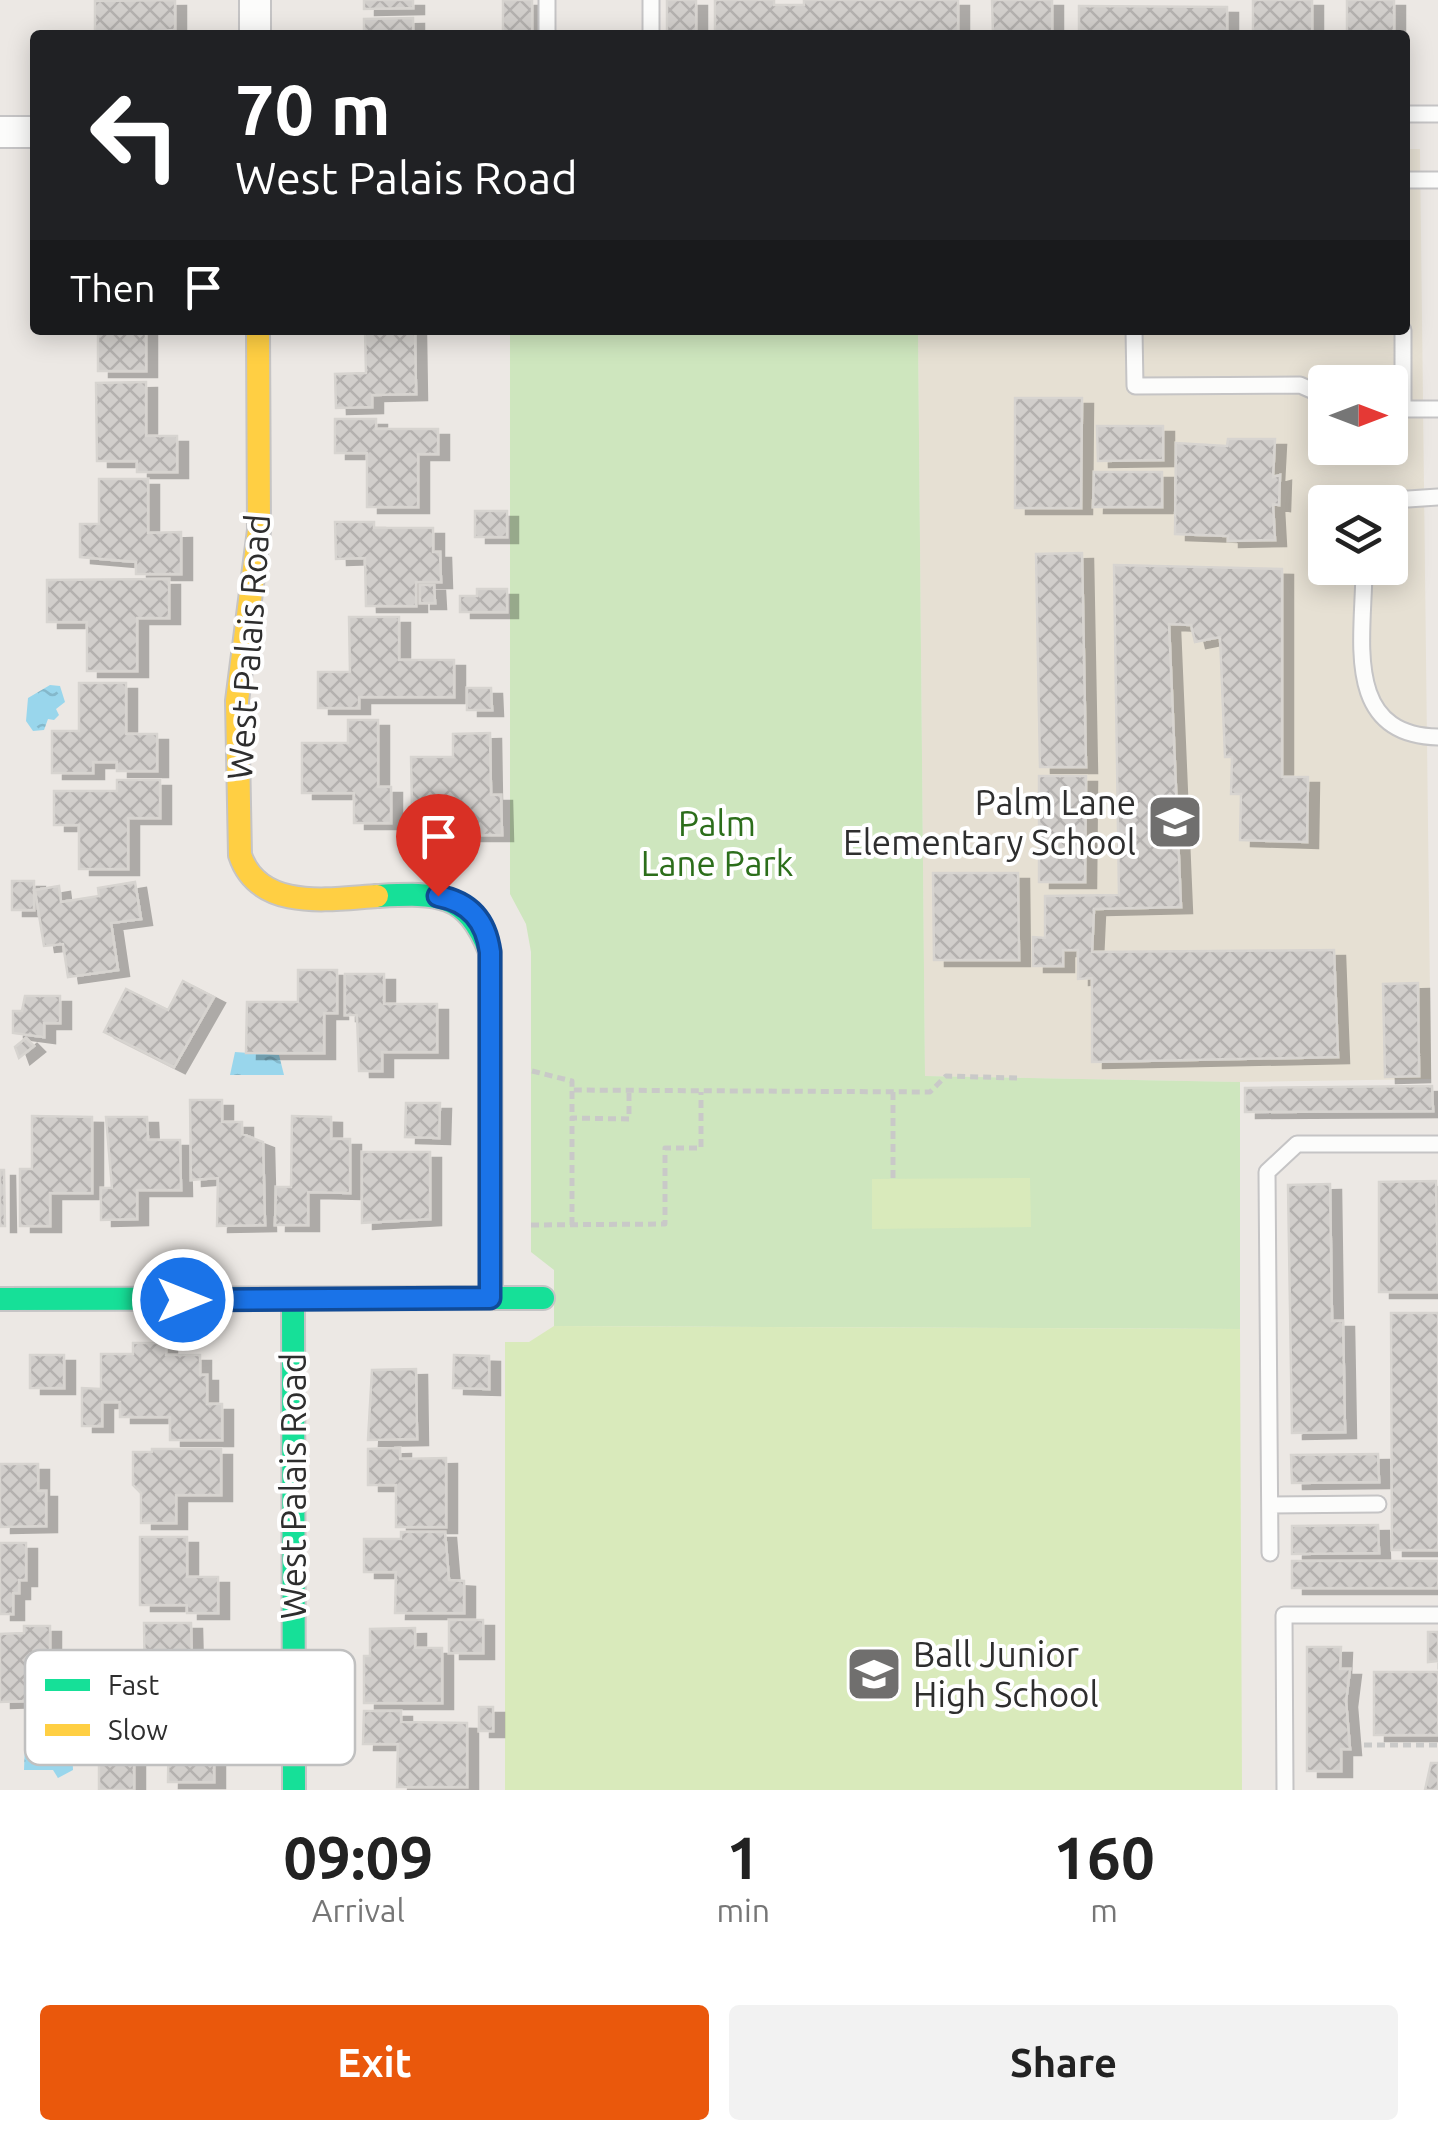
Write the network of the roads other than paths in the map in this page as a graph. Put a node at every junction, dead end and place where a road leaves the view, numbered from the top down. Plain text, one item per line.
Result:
1 (255, 0) edge
2 (547, 0) edge
3 (651, 0) edge
4 (256, 30) edge
5 (547, 30) edge
6 (651, 30) edge
7 (1410, 114) edge
8 (1438, 114) edge
9 (0, 132) edge
10 (30, 132) edge
11 (1410, 180) edge
12 (1438, 180) edge
13 (258, 335) edge
14 (1134, 335) edge
15 (1403, 335) edge
16 (1400, 365) edge
17 (1308, 389) edge
18 (1408, 409) edge
19 (1438, 409) edge
20 (1438, 497) edge
21 (1408, 499) edge
22 (1364, 585) edge
23 (1438, 737) edge
24 (1438, 1144) edge
25 (0, 1298) edge
26 (490, 1298) junction
27 (543, 1298) dead end
28 (292, 1301) junction
29 (1378, 1504) dead end
30 (1270, 1505) junction
31 (1270, 1553) dead end
32 (1438, 1615) edge
33 (293, 1650) edge
34 (294, 1765) edge
35 (294, 1790) edge
36 (1286, 1790) edge

1 - 4 street
2 - 5 lane
3 - 6 lane
7 - 8 lane
9 - 10 street
11 - 12 lane
13 - 26 street, West Palais Road
14 - 17 lane
15 - 16 lane
18 - 19 lane
20 - 21 lane
22 - 23 lane
24 - 30 lane
25 - 28 street
26 - 27 street
26 - 28 street
28 - 33 street, West Palais Road
29 - 30 lane
30 - 31 lane
32 - 36 lane
34 - 35 street, West Palais Road

